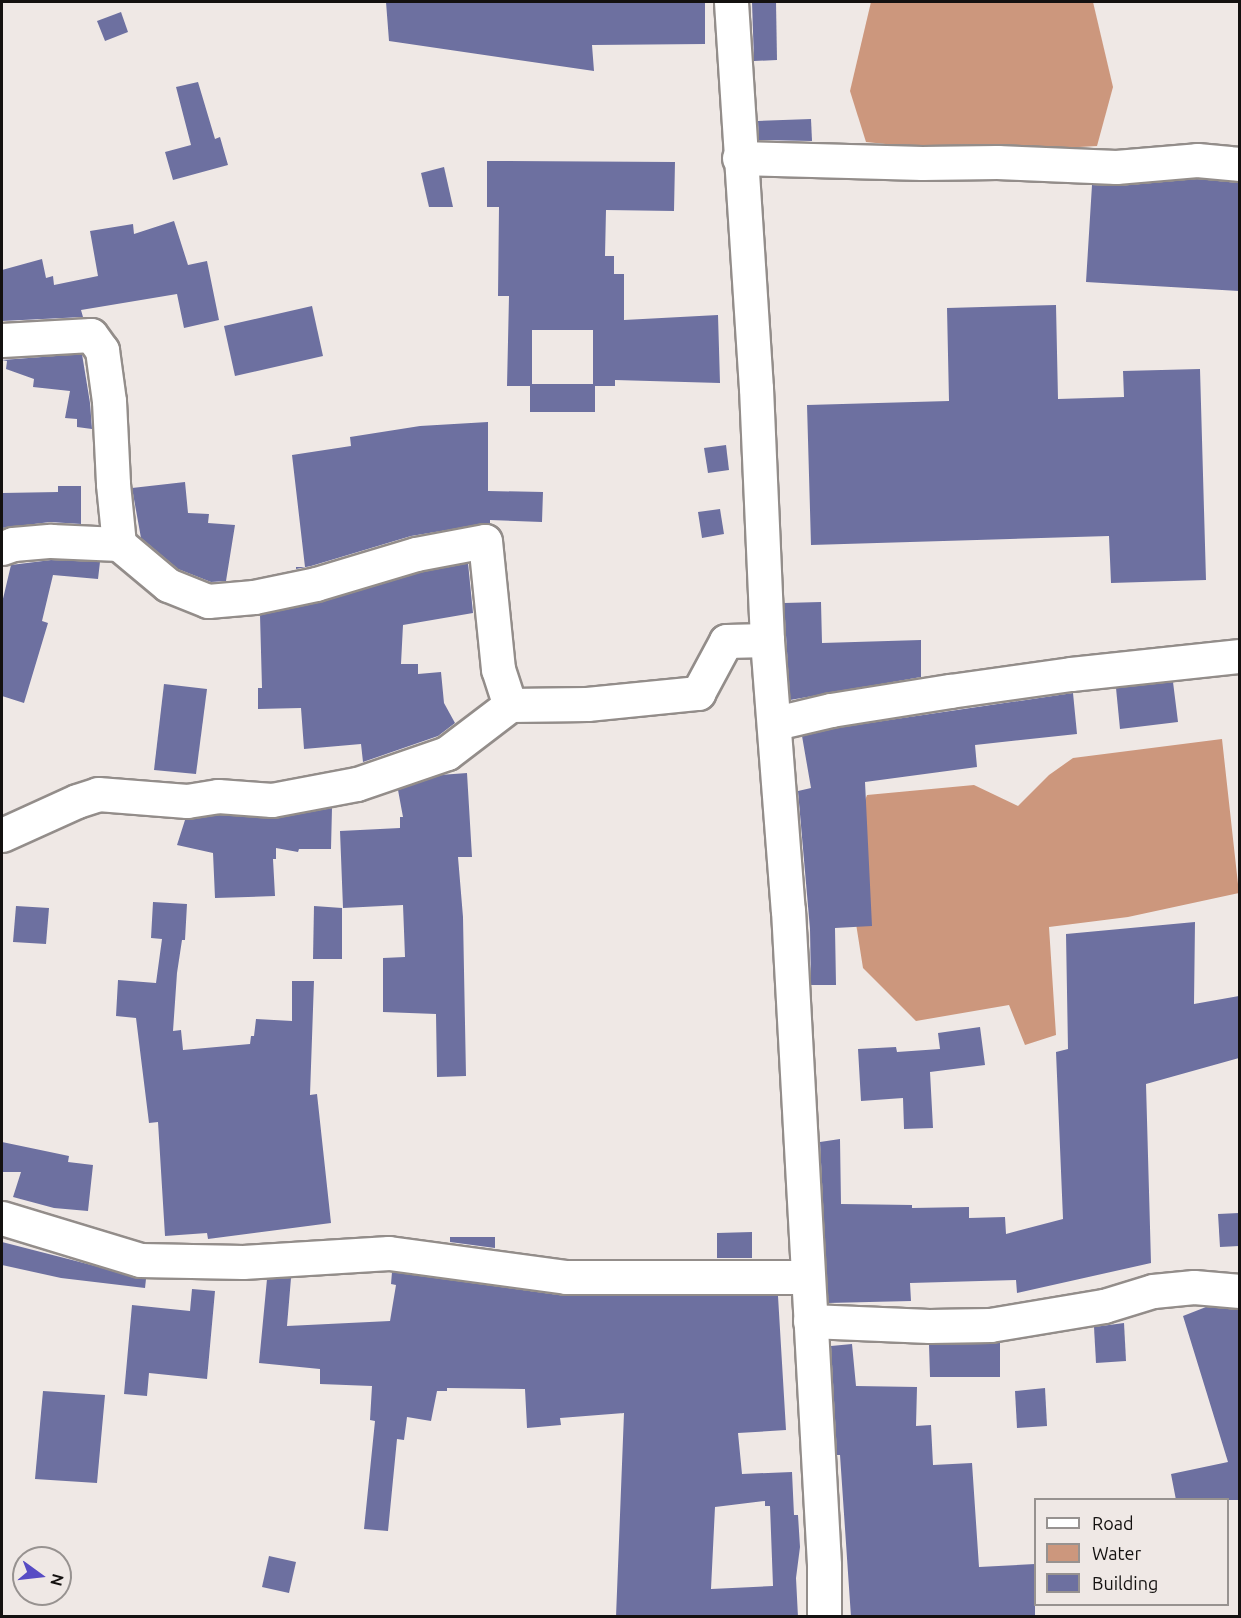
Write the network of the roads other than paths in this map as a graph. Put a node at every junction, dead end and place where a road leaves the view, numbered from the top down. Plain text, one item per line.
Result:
1 (731, 2) edge
2 (739, 158) junction
3 (1239, 164) edge
4 (2, 340) edge
5 (119, 544) junction
6 (2, 548) edge
7 (767, 640) junction
8 (1239, 656) edge
9 (510, 705) junction
10 (776, 723) junction
11 (2, 835) edge
12 (2, 1218) edge
13 (808, 1277) junction
14 (1239, 1291) edge
15 (810, 1321) junction
16 (824, 1617) edge

1 - 2 street
2 - 3 street
2 - 7 street
4 - 5 street
5 - 6 street
5 - 9 street
7 - 9 street
7 - 10 street
8 - 10 street
9 - 11 street
10 - 13 street
12 - 13 street
13 - 15 street
14 - 15 street
15 - 16 street

